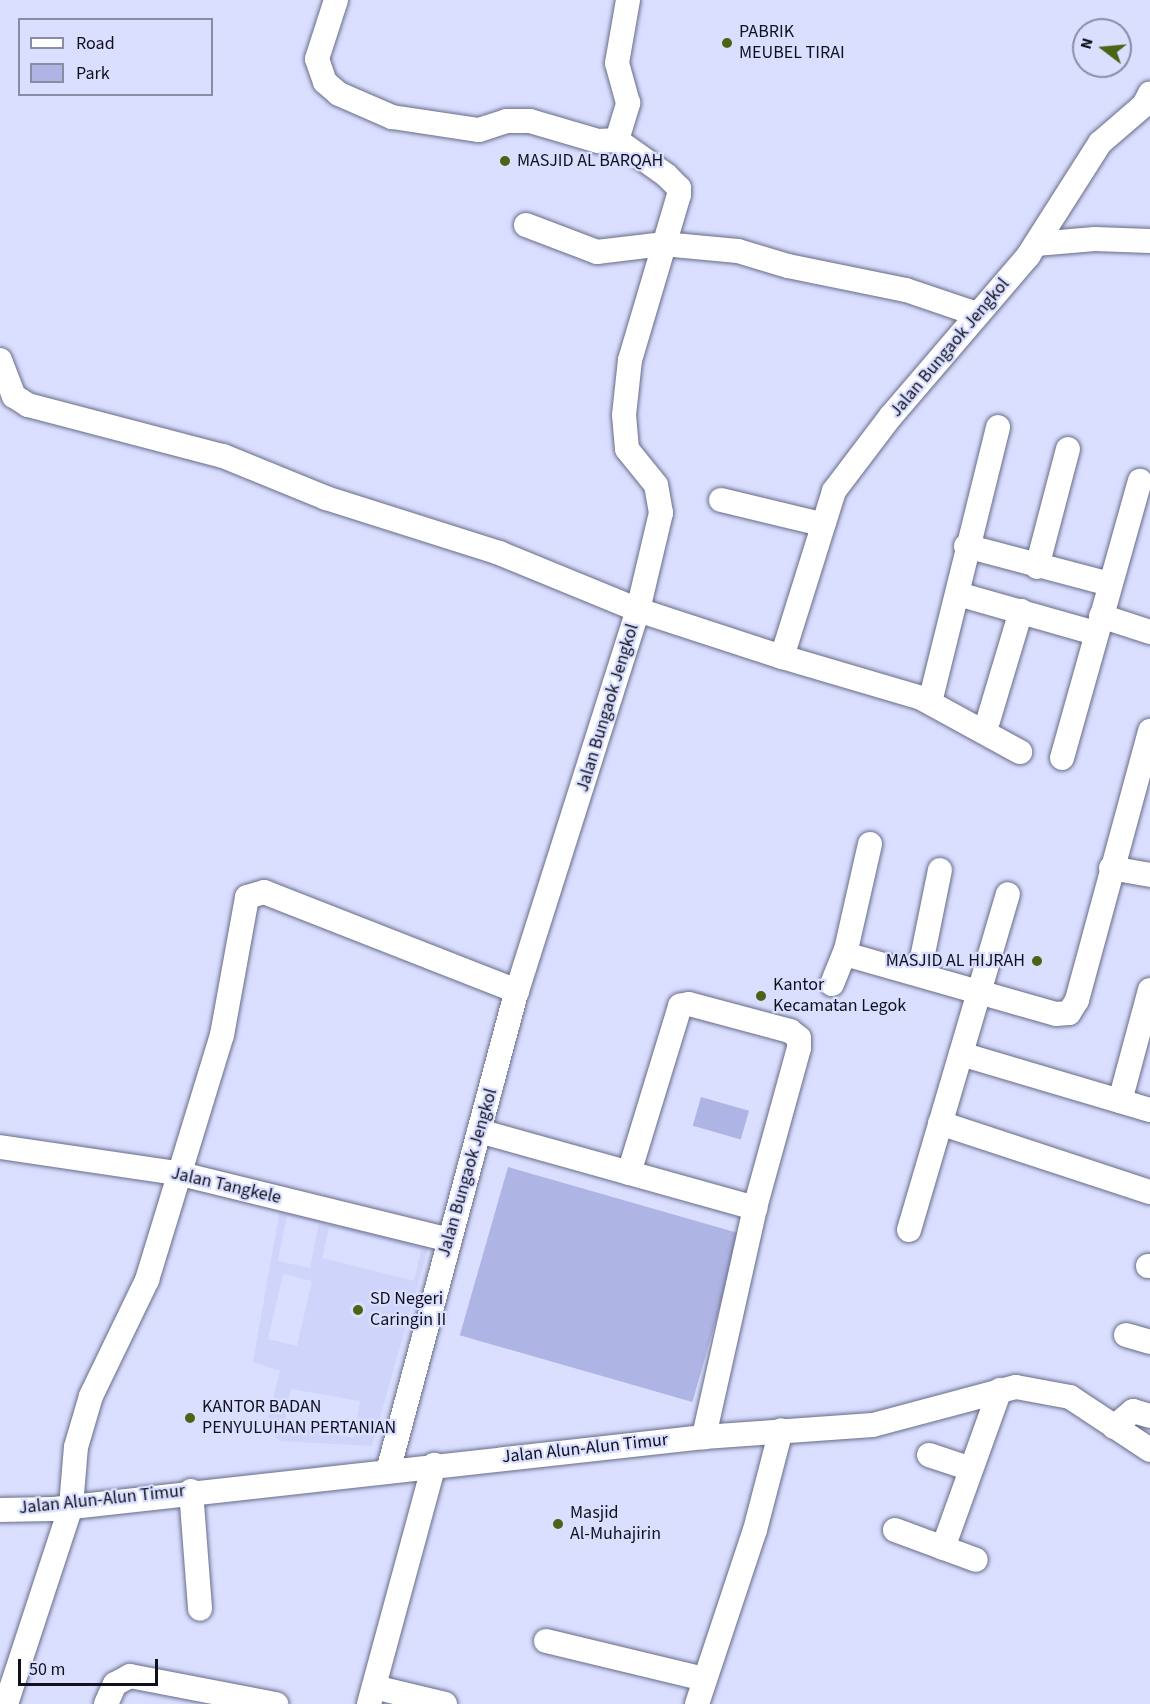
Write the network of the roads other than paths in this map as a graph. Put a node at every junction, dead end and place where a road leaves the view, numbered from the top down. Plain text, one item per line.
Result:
1 (336, 0) edge
2 (628, 0) edge
3 (1150, 93) edge
4 (616, 140) junction
5 (526, 225) dead end
6 (1150, 241) edge
7 (663, 244) junction
8 (1036, 244) junction
9 (977, 314) junction
10 (0, 360) edge
11 (998, 427) dead end
12 (1068, 449) dead end
13 (1140, 481) dead end
14 (721, 500) dead end
15 (821, 524) junction
16 (966, 546) junction
17 (1037, 567) junction
18 (1110, 584) junction
19 (958, 594) junction
20 (638, 609) junction
21 (1022, 611) junction
22 (1098, 624) junction
23 (1150, 632) edge
24 (782, 657) junction
25 (932, 694) dead end
26 (988, 721) dead end
27 (1150, 731) edge
28 (1020, 752) dead end
29 (1062, 758) dead end
30 (870, 844) dead end
31 (1111, 868) junction
32 (940, 870) dead end
33 (1150, 875) edge
34 (1008, 894) dead end
35 (846, 950) junction
36 (919, 973) junction
37 (832, 984) dead end
38 (1150, 990) edge
39 (517, 991) junction
40 (982, 992) junction
41 (961, 1054) junction
42 (1120, 1101) junction
43 (1150, 1110) edge
44 (940, 1123) junction
45 (479, 1131) junction
46 (0, 1147) edge
47 (177, 1173) junction
48 (629, 1173) junction
49 (1150, 1192) edge
50 (755, 1208) junction
51 (909, 1230) dead end
52 (449, 1240) junction
53 (1126, 1335) dead end
54 (1150, 1342) edge
55 (1000, 1390) junction
56 (1150, 1416) edge
57 (1114, 1427) junction
58 (781, 1430) junction
59 (704, 1437) junction
60 (1150, 1450) edge
61 (929, 1455) dead end
62 (434, 1465) junction
63 (971, 1469) junction
64 (388, 1470) junction
65 (191, 1491) junction
66 (71, 1506) junction
67 (0, 1510) edge
68 (895, 1530) dead end
69 (943, 1548) junction
70 (976, 1560) dead end
71 (200, 1610) dead end
72 (546, 1641) dead end
73 (704, 1679) junction
74 (372, 1696) edge
75 (6, 1704) edge
76 (106, 1704) edge
77 (276, 1704) edge
78 (446, 1704) edge
79 (697, 1704) edge

1 - 4 street
2 - 4 street
3 - 8 street, Jalan Bungaok Jengkol
4 - 7 street
5 - 7 street
6 - 8 street
7 - 9 street
7 - 20 street
8 - 9 street, Jalan Bungaok Jengkol
9 - 15 street, Jalan Bungaok Jengkol
10 - 20 street
11 - 16 street
12 - 17 street
13 - 18 street
14 - 15 street
15 - 24 street, Jalan Bungaok Jengkol
16 - 17 street
16 - 19 street
17 - 18 street
18 - 22 street
19 - 21 street
19 - 25 street
20 - 24 street, Jalan Bungaok Jengkol
20 - 39 street, Jalan Bungaok Jengkol
21 - 22 street
21 - 26 street
22 - 23 street
22 - 29 street
24 - 28 street
27 - 31 street
30 - 35 street
31 - 33 street
31 - 40 street
32 - 36 street
34 - 40 street
35 - 36 street
35 - 37 street
36 - 40 street
38 - 42 street
39 - 45 street, Jalan Bungaok Jengkol
39 - 47 street
40 - 41 street
41 - 42 street
41 - 44 street
42 - 43 street
44 - 49 street
44 - 51 street
45 - 48 street
45 - 52 street, Jalan Bungaok Jengkol
46 - 47 street, Jalan Tangkele
47 - 52 street, Jalan Tangkele
47 - 66 street
48 - 50 street
48 - 50 street
50 - 59 street
52 - 64 street, Jalan Bungaok Jengkol
53 - 54 street
55 - 57 street, Jalan Alun-Alun Timur
55 - 58 street, Jalan Alun-Alun Timur
55 - 63 street
56 - 57 street
57 - 60 street, Jalan Alun-Alun Timur
58 - 59 street, Jalan Alun-Alun Timur
58 - 73 street
59 - 62 street, Jalan Alun-Alun Timur
61 - 63 street
62 - 64 street, Jalan Alun-Alun Timur
62 - 74 street
63 - 69 street
64 - 65 street, Jalan Alun-Alun Timur
65 - 66 street, Jalan Alun-Alun Timur
65 - 71 street
66 - 67 street, Jalan Alun-Alun Timur
66 - 75 street
68 - 69 street
69 - 70 street
72 - 73 street
73 - 79 street
74 - 78 street
76 - 77 street

